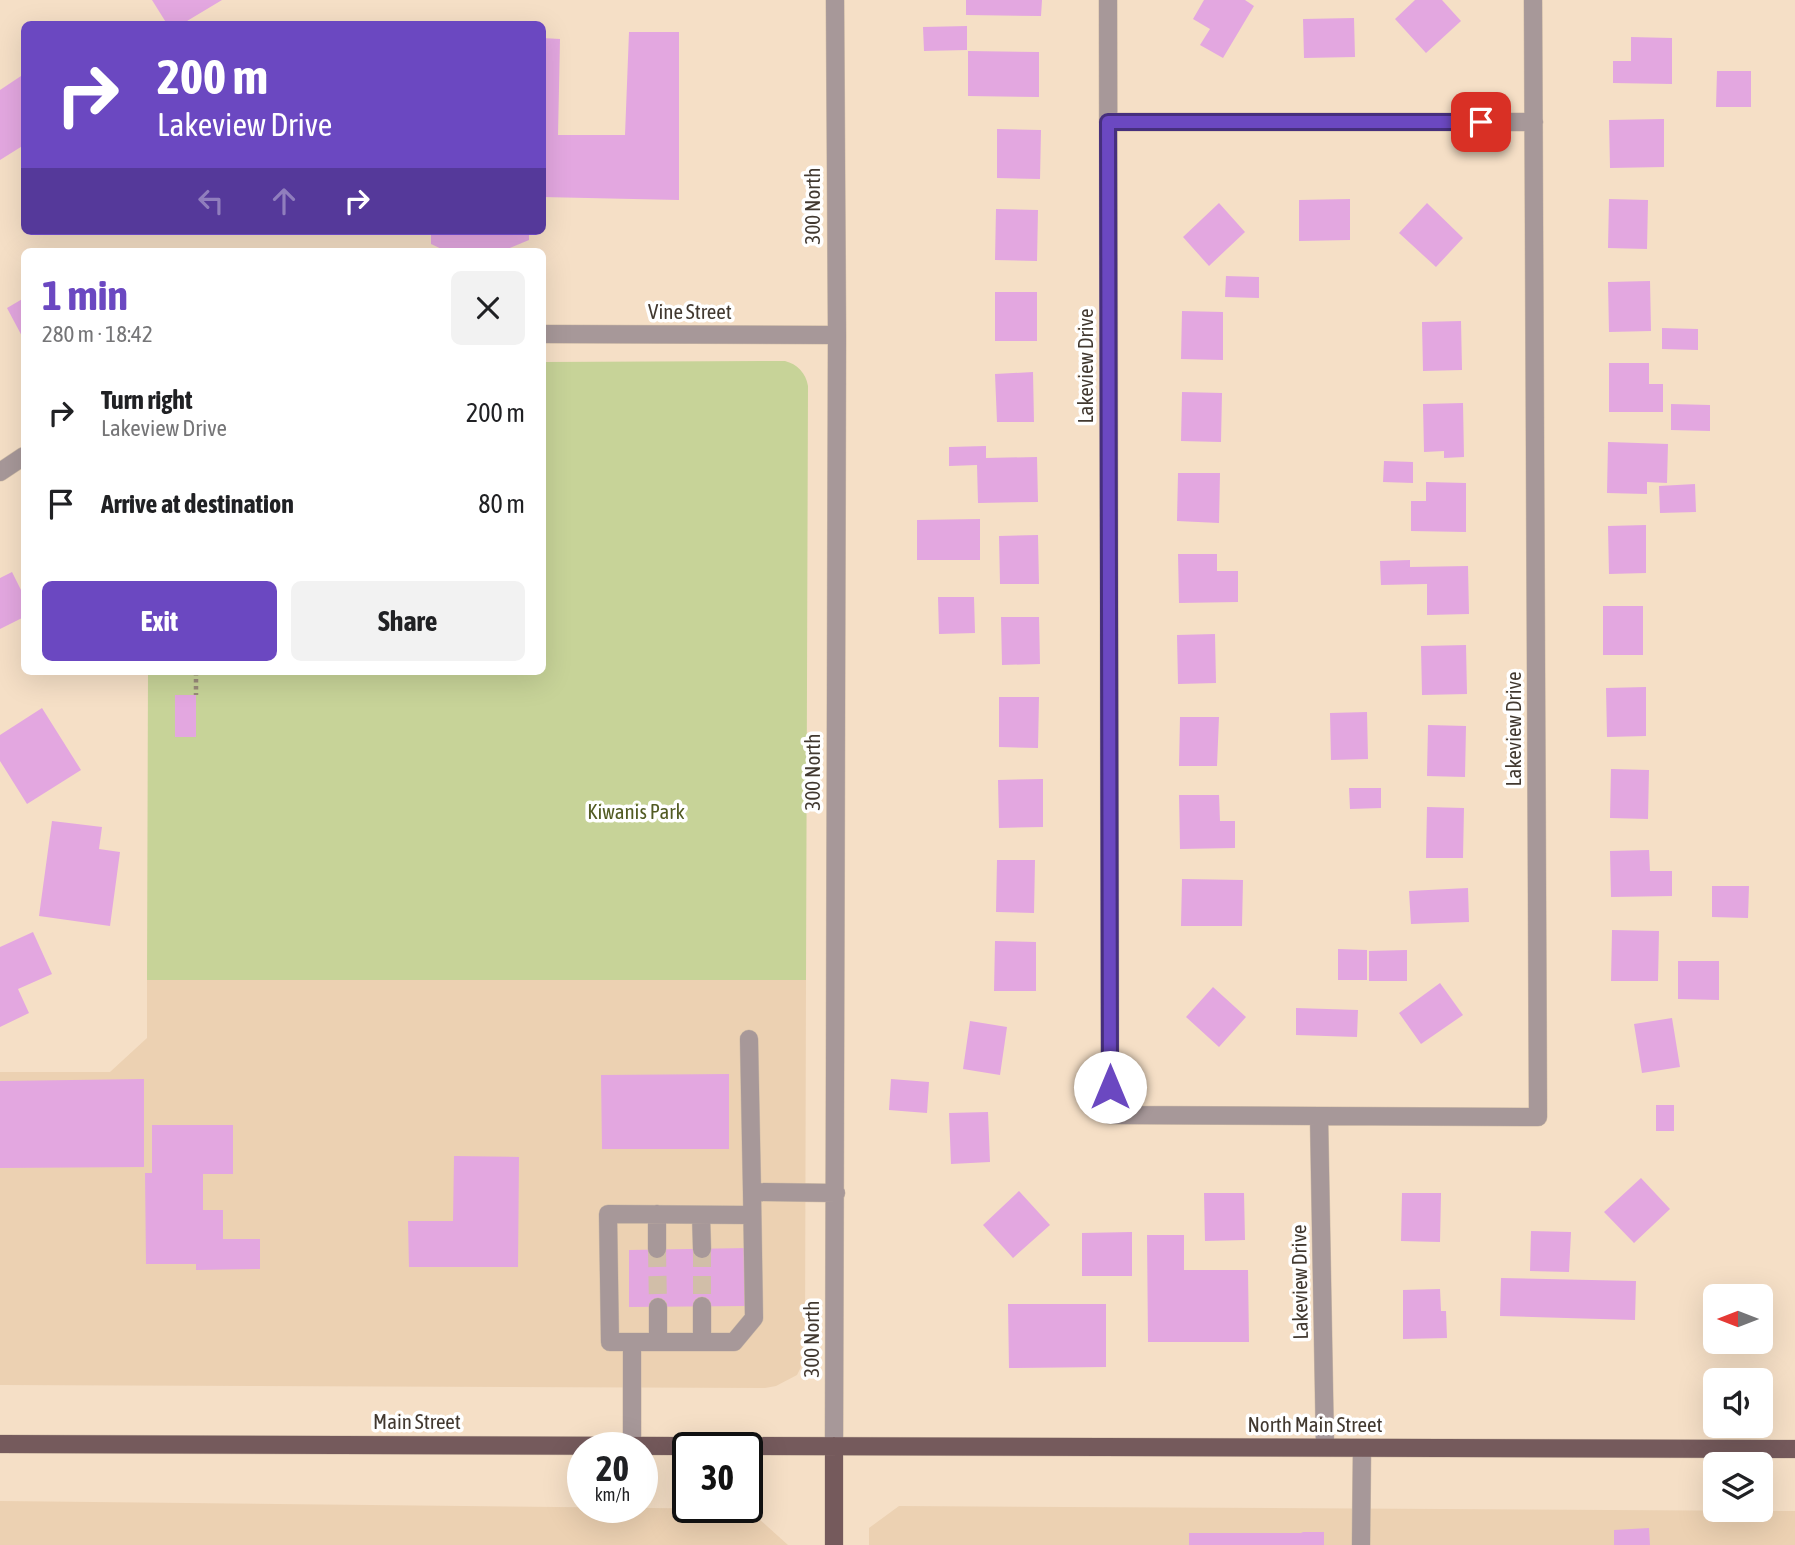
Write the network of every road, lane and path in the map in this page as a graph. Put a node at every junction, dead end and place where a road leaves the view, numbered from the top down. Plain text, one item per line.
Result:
1 (835, 0) edge
2 (1108, 0) edge
3 (1533, 0) edge
4 (1108, 122) junction
5 (1534, 122) junction
6 (546, 334) edge
7 (837, 335) junction
8 (21, 458) edge
9 (0, 472) edge
10 (197, 675) edge
11 (197, 695) dead end
12 (749, 1039) dead end
13 (1319, 1116) junction
14 (752, 1192) junction
15 (836, 1193) junction
16 (657, 1214) junction
17 (701, 1214) junction
18 (752, 1214) junction
19 (657, 1249) tunnel mouth
20 (702, 1249) tunnel mouth
21 (702, 1306) tunnel mouth
22 (658, 1307) tunnel mouth
23 (632, 1342) junction
24 (658, 1342) junction
25 (702, 1342) junction
26 (632, 1432) edge
27 (0, 1444) edge
28 (567, 1445) edge
29 (658, 1445) edge
30 (834, 1446) junction
31 (1325, 1447) junction
32 (1362, 1448) junction
33 (1795, 1449) edge
34 (834, 1545) edge
35 (1361, 1545) edge

1 - 7 street, 300 North
2 - 4 street, Lakeview Drive
3 - 5 street, Lakeview Drive
4 - 5 street
4 - 13 street, Lakeview Drive
5 - 13 street, Lakeview Drive
6 - 7 street, Vine Street
7 - 15 street, 300 North
8 - 9 street
10 - 11 path
12 - 14 street
13 - 31 street, Lakeview Drive
14 - 15 street
14 - 18 street
15 - 30 street, 300 North
16 - 17 street
16 - 19 street
16 - 23 street
17 - 18 street
17 - 20 street
18 - 25 street
21 - 25 street
22 - 24 street
23 - 24 street
23 - 26 street
24 - 25 street
27 - 28 main road, Main Street
29 - 30 main road, Main Street
30 - 31 main road, North Main Street
30 - 34 main road, 300 North
31 - 32 main road, North Main Street
32 - 33 main road, North Main Street
32 - 35 street

